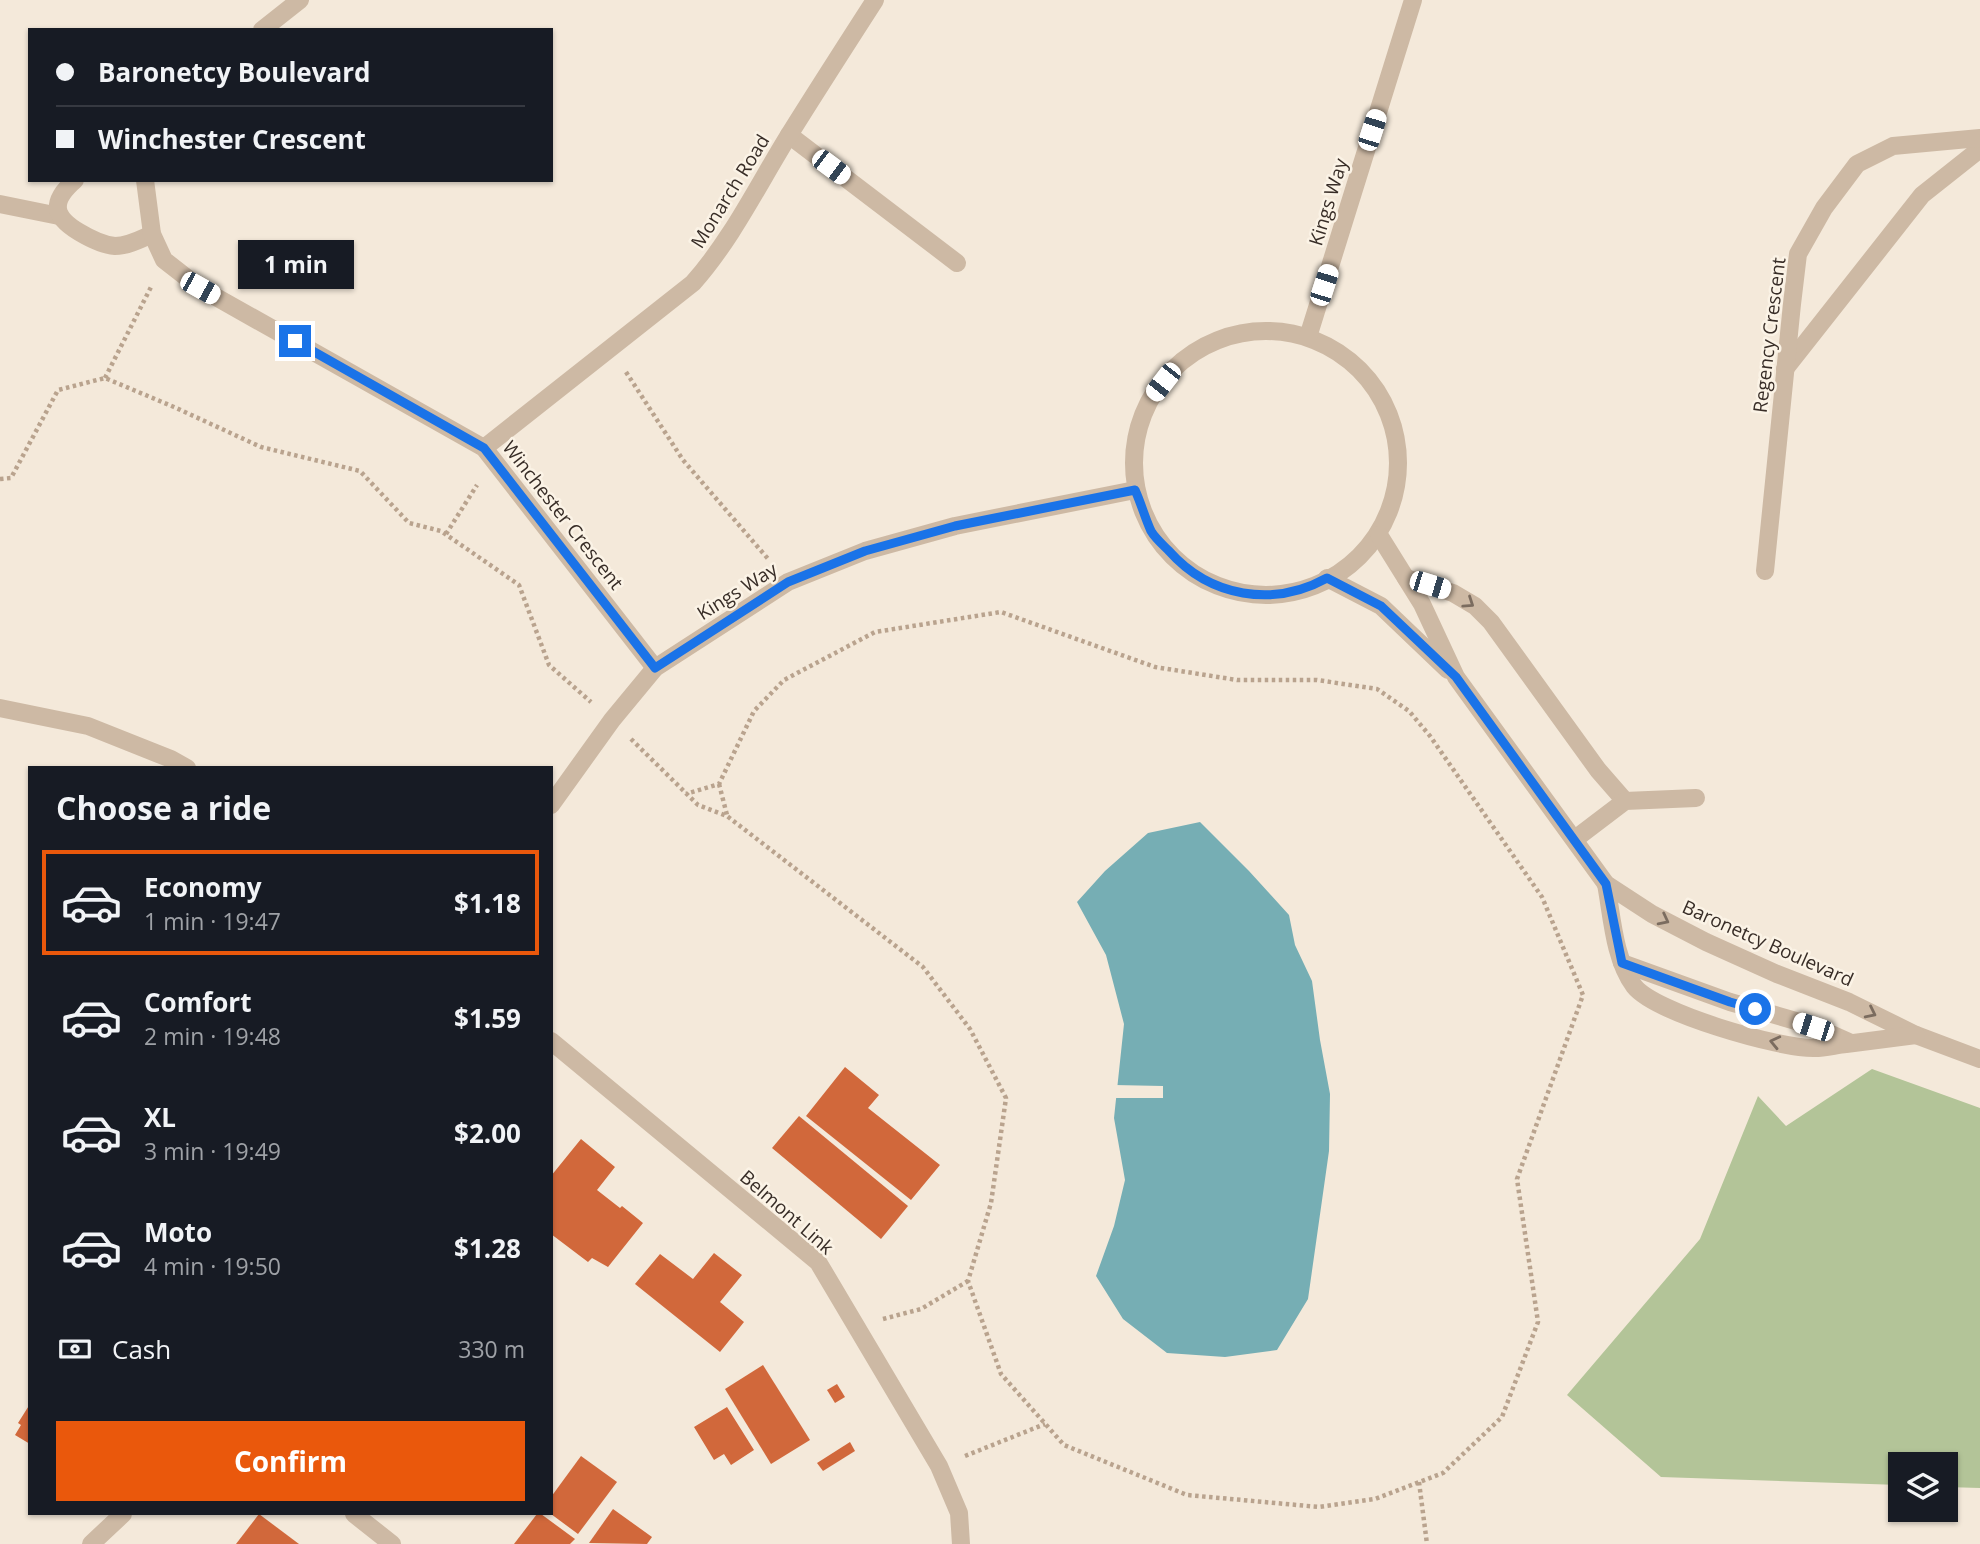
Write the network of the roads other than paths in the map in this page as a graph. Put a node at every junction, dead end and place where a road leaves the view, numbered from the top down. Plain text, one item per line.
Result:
1 (300, 0) edge
2 (875, 0) edge
3 (1413, 0) edge
4 (265, 28) edge
5 (789, 135) junction
6 (1980, 138) edge
7 (1980, 149) edge
8 (73, 182) edge
9 (145, 182) edge
10 (0, 204) edge
11 (59, 216) junction
12 (152, 234) junction
13 (957, 263) dead end
14 (1308, 337) junction
15 (1785, 369) junction
16 (488, 453) junction
17 (1135, 490) junction
18 (1379, 535) junction
19 (1765, 571) dead end
20 (1327, 578) junction
21 (1406, 578) junction
22 (655, 668) junction
23 (1456, 677) junction
24 (0, 708) edge
25 (183, 766) edge
26 (1696, 797) dead end
27 (1625, 801) junction
28 (553, 802) edge
29 (1575, 839) junction
30 (1606, 884) junction
31 (1622, 963) junction
32 (1916, 1035) junction
33 (553, 1043) edge
34 (1851, 1043) junction
35 (1980, 1059) edge
36 (122, 1515) edge
37 (355, 1515) edge
38 (90, 1544) edge
39 (392, 1544) edge
40 (961, 1544) edge

1 - 4 street
2 - 5 street, Monarch Road
3 - 14 street, Kings Way
5 - 13 street
5 - 16 street, Monarch Road
6 - 15 street, Regency Crescent
7 - 15 street
8 - 11 street
9 - 12 street, Winchester Crescent
10 - 11 street
11 - 12 street
12 - 16 street, Winchester Crescent
14 - 17 street
14 - 18 street
15 - 19 street, Regency Crescent
16 - 22 street, Winchester Crescent
17 - 20 street
17 - 22 street, Kings Way
18 - 20 street
18 - 21 street, Baronetcy Boulevard
20 - 23 street, Baronetcy Boulevard
21 - 23 street, Baronetcy Boulevard
21 -> 27 street
22 - 28 street, Kings Way
23 - 29 street, Baronetcy Boulevard
24 - 25 street
26 - 27 street
27 - 29 street
29 - 30 street, Baronetcy Boulevard
30 - 31 street, Baronetcy Boulevard
30 -> 32 street, Baronetcy Boulevard
31 - 34 street, Baronetcy Boulevard
34 -> 31 street, Baronetcy Boulevard
32 - 34 street, Baronetcy Boulevard
32 - 35 street, Baronetcy Boulevard
33 - 40 street, Belmont Link
36 - 38 street
37 - 39 street

